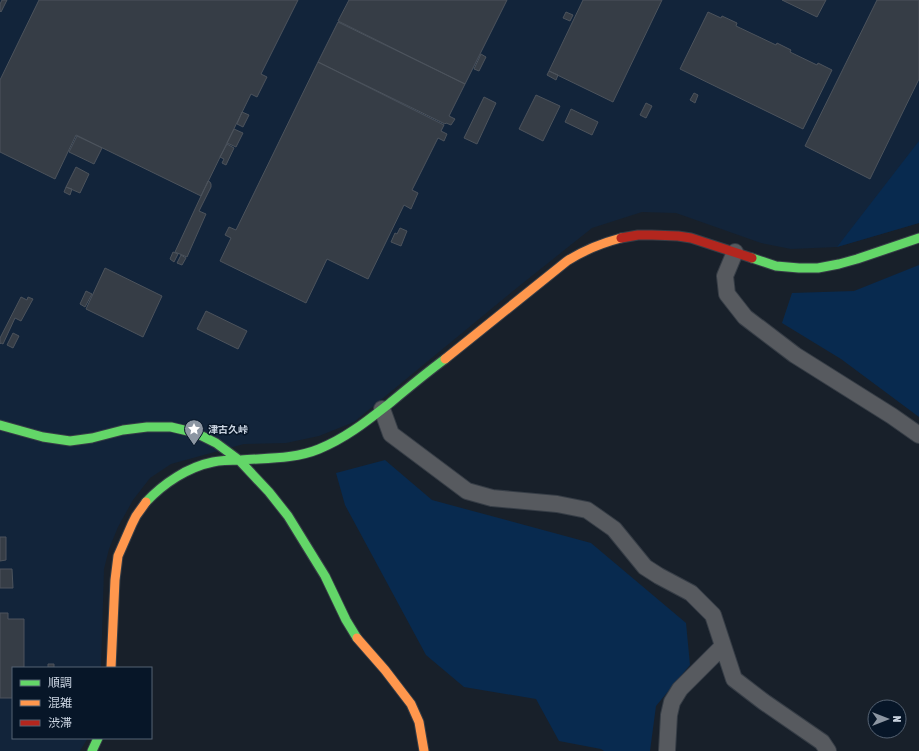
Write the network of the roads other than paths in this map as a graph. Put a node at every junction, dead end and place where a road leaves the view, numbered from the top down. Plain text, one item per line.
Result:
1 (919, 238) edge
2 (735, 252) junction
3 (382, 409) junction
4 (0, 425) edge
5 (919, 435) edge
6 (239, 460) junction
7 (723, 646) junction
8 (111, 667) edge
9 (98, 739) edge
10 (92, 751) edge
11 (424, 751) edge
12 (667, 751) edge
13 (828, 751) edge

1 - 2 street
2 - 3 street
2 - 5 street
3 - 6 street
3 - 7 street
4 - 6 street
6 - 8 street
6 - 11 street
7 - 12 street
7 - 13 street
9 - 10 street

